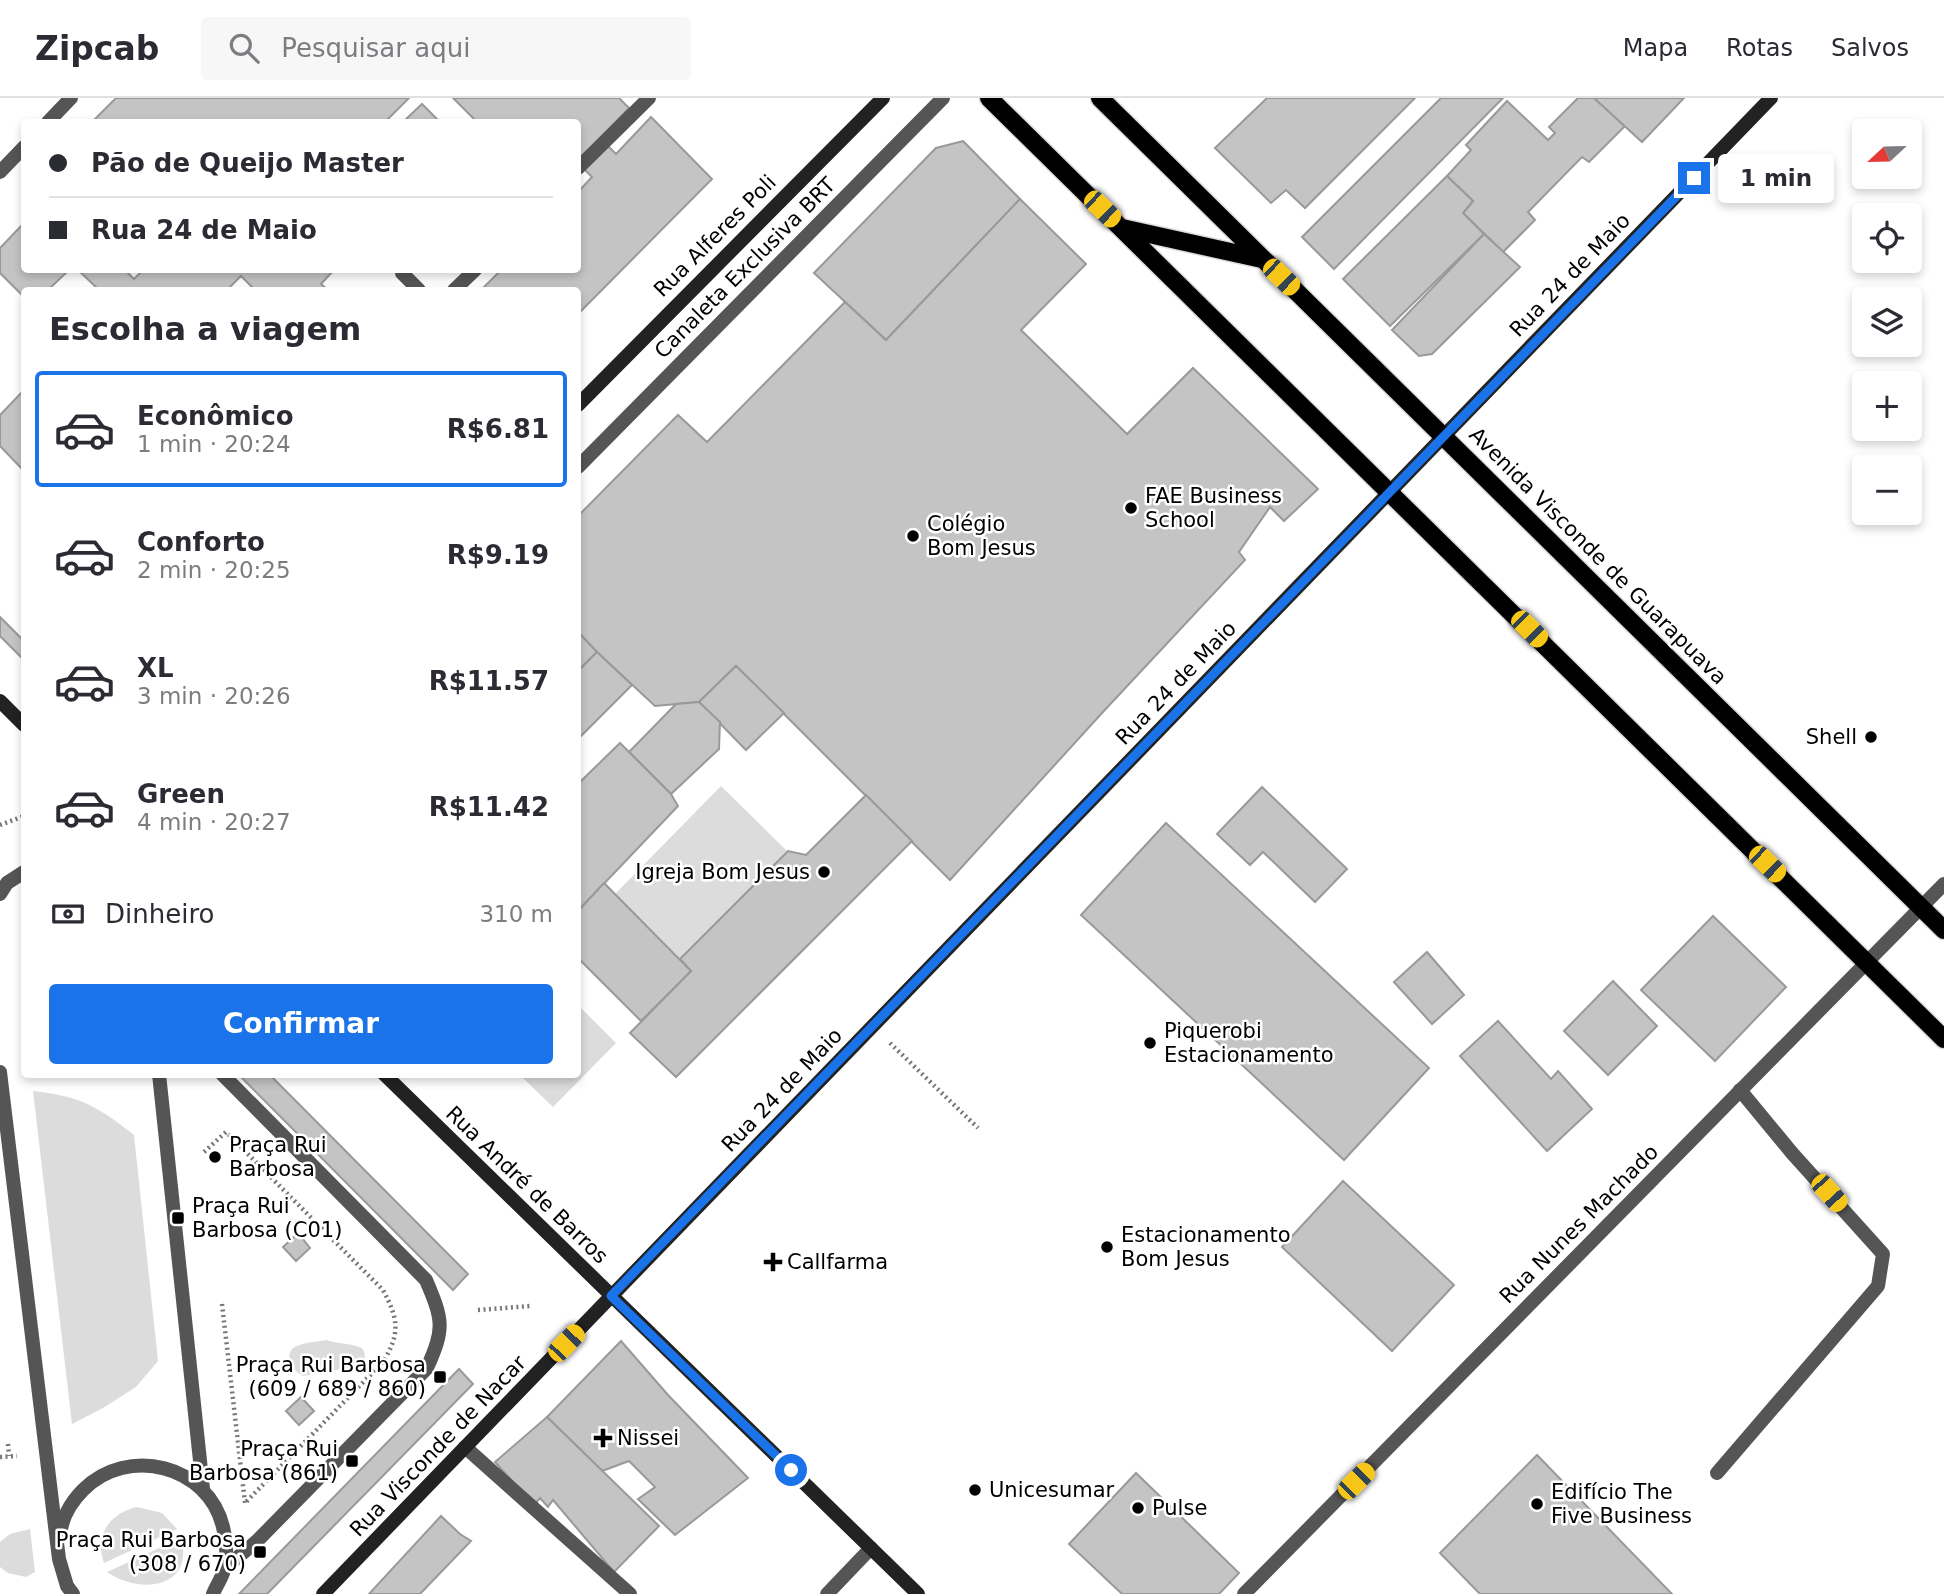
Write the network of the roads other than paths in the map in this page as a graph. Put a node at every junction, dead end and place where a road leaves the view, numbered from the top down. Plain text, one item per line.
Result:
1 (71, 98) edge
2 (883, 98) edge
3 (943, 98) edge
4 (989, 98) edge
5 (1100, 98) edge
6 (1770, 98) edge
7 (643, 100) edge
8 (51, 119) edge
9 (21, 150) edge
10 (581, 165) edge
11 (0, 172) edge
12 (1122, 228) junction
13 (1263, 259) junction
14 (402, 273) edge
15 (472, 273) edge
16 (416, 287) edge
17 (457, 287) edge
18 (581, 402) edge
19 (1444, 436) junction
20 (581, 464) edge
21 (1390, 492) junction
22 (0, 701) edge
23 (21, 722) edge
24 (21, 875) edge
25 (1944, 884) edge
26 (0, 894) edge
27 (1921, 907) junction
28 (1944, 930) edge
29 (1866, 962) junction
30 (1944, 1039) edge
31 (0, 1072) edge
32 (159, 1078) edge
33 (226, 1078) edge
34 (388, 1078) edge
35 (1740, 1090) junction
36 (611, 1296) junction
37 (465, 1447) junction
38 (1717, 1473) dead end
39 (203, 1489) junction
40 (870, 1548) junction
41 (59, 1559) junction
42 (225, 1569) junction
43 (913, 1592) edge
44 (58, 1594) edge
45 (73, 1594) edge
46 (213, 1594) edge
47 (323, 1594) edge
48 (630, 1594) edge
49 (827, 1594) edge
50 (1244, 1594) edge

1 - 8 street
2 - 18 street, Rua Alferes Poli
3 - 20 street, Canaleta Exclusiva BRT
4 - 12 main road
5 - 13 main road, Avenida Visconde de Guarapuava
6 - 19 street, Rua 24 de Maio
7 - 10 street
9 - 11 street
12 - 13 main road
12 - 21 main road
13 - 19 main road, Avenida Visconde de Guarapuava
14 - 16 street
15 - 17 street
19 - 21 street, Rua 24 de Maio
19 - 27 main road, Avenida Visconde de Guarapuava
21 - 29 main road
21 - 36 street, Rua 24 de Maio
22 - 23 street
24 - 26 street
25 - 27 street, Rua Nunes Machado
27 - 28 main road, Avenida Visconde de Guarapuava
27 - 29 street, Rua Nunes Machado
29 - 30 main road
29 - 35 street, Rua Nunes Machado
31 - 41 street
32 - 39 street
33 - 42 street
34 - 36 street, Rua André de Barros
35 - 38 street
35 - 50 street, Rua Nunes Machado
36 - 37 street, Rua Visconde de Nacar
36 - 40 street, Rua André de Barros
37 - 47 street, Rua Visconde de Nacar
37 - 48 street
39 - 41 street
39 - 42 street
40 - 43 street, Rua André de Barros
40 - 49 street
41 - 44 street
41 - 45 street
42 - 46 street

